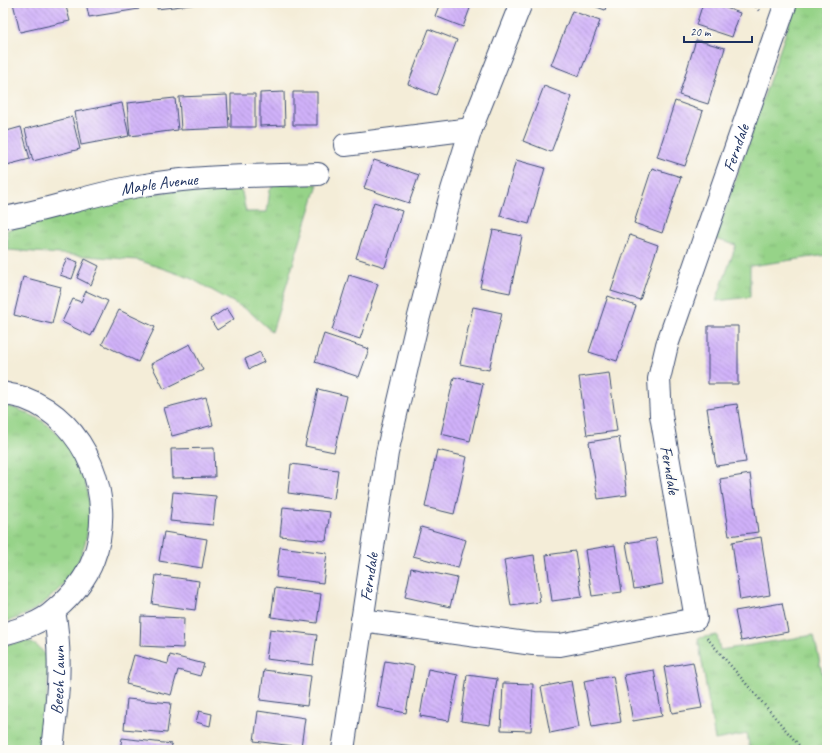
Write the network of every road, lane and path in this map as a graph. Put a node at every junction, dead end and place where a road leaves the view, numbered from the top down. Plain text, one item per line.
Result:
1 (521, 3) edge
2 (786, 3) edge
3 (471, 129) junction
4 (345, 146) dead end
5 (318, 174) dead end
6 (3, 218) edge
7 (3, 393) edge
8 (54, 611) junction
9 (696, 619) junction
10 (362, 620) junction
11 (3, 634) edge
12 (52, 750) edge
13 (343, 750) edge
14 (803, 750) edge

1 - 3 street, Ferndale
2 - 9 street, Ferndale
3 - 4 street
3 - 10 street, Ferndale
5 - 6 street, Maple Avenue
7 - 8 street
8 - 11 street
8 - 12 street, Beech Lawn
9 - 10 street, Ferndale
9 - 14 path
10 - 13 street, Ferndale

